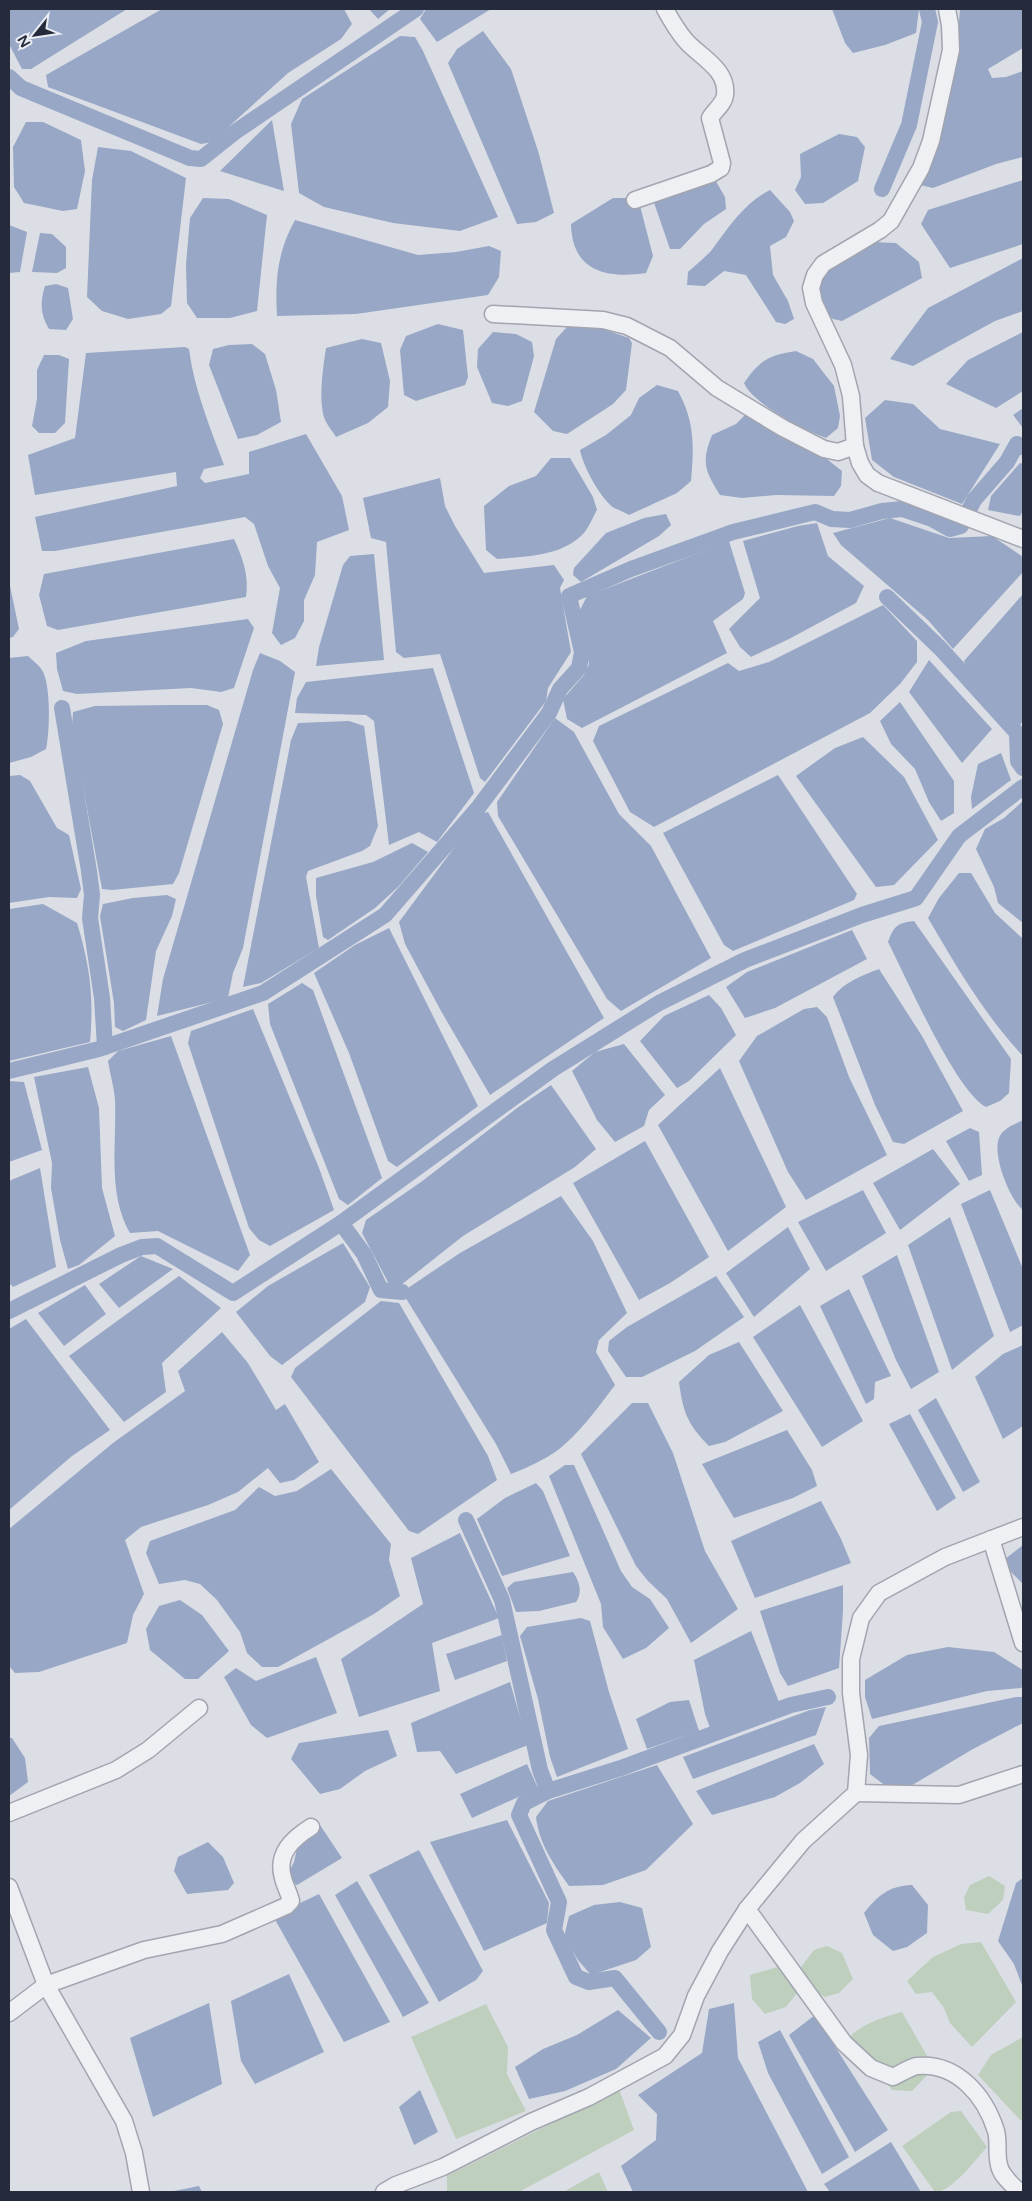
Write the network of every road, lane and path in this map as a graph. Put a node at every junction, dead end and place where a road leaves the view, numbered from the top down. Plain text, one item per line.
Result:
1 (665, 9) edge
2 (947, 9) edge
3 (635, 200) dead end
4 (493, 314) dead end
5 (855, 446) junction
6 (1023, 539) edge
7 (1023, 1526) edge
8 (991, 1539) junction
9 (1023, 1643) edge
10 (199, 1708) dead end
11 (1023, 1774) edge
12 (856, 1793) junction
13 (9, 1813) edge
14 (311, 1827) dead end
15 (9, 1887) edge
16 (747, 1909) junction
17 (46, 1986) junction
18 (9, 2013) edge
19 (141, 2192) edge
20 (384, 2192) edge
21 (1019, 2192) edge

1 - 3 street
2 - 5 street
4 - 5 street
5 - 6 street
7 - 8 street
8 - 9 street
8 - 12 street
10 - 13 street
11 - 12 street
12 - 16 street
14 - 17 street
15 - 17 street
16 - 20 street
16 - 21 street
17 - 18 street
17 - 19 street

